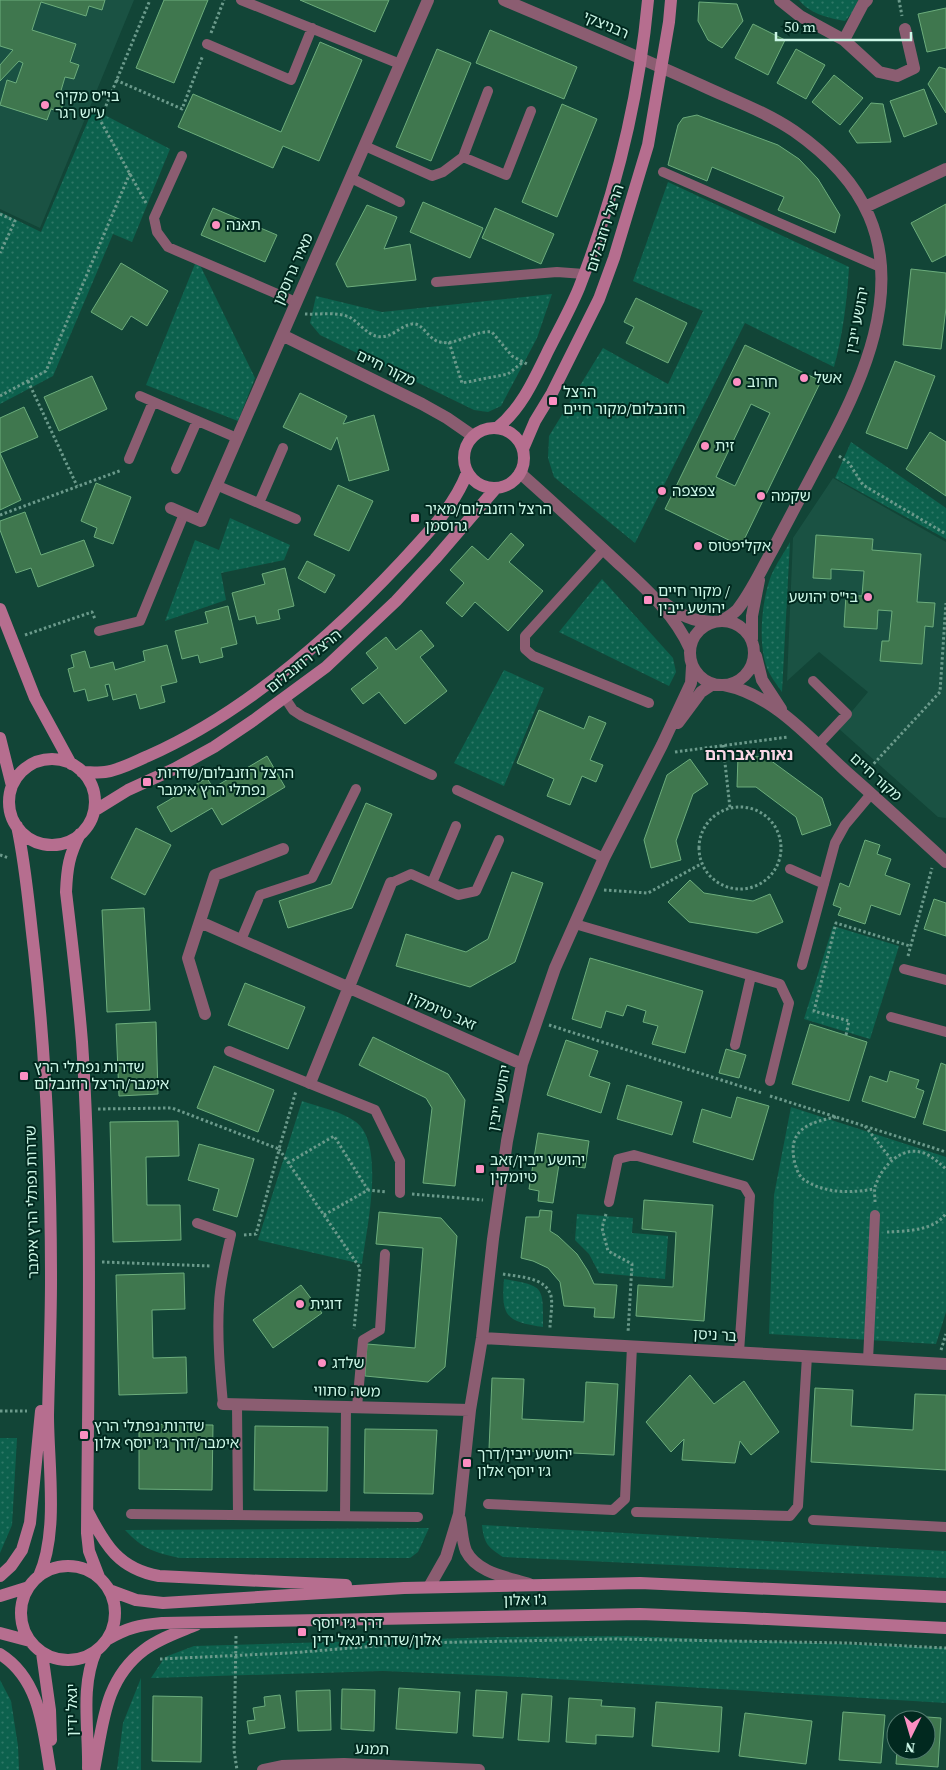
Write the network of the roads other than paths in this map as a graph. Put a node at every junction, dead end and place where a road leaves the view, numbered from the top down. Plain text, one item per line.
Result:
1 (241, 0) edge
2 (428, 0) edge
3 (504, 0) edge
4 (648, 0) edge
5 (671, 0) edge
6 (780, 0) edge
7 (867, 0) edge
8 (312, 28) junction
9 (905, 29) dead end
10 (844, 40) junction
11 (207, 44) dead end
12 (640, 57) junction
13 (400, 64) junction
14 (661, 67) junction
15 (488, 90) dead end
16 (531, 111) dead end
17 (365, 146) junction
18 (182, 156) dead end
19 (463, 156) junction
20 (946, 169) edge
21 (663, 172) dead end
22 (351, 178) junction
23 (400, 202) dead end
24 (865, 207) junction
25 (880, 267) junction
26 (584, 274) junction
27 (436, 282) dead end
28 (294, 308) junction
29 (282, 335) junction
30 (140, 396) dead end
31 (153, 402) junction
32 (197, 421) junction
33 (497, 428) junction
34 (473, 436) junction
35 (236, 438) junction
36 (283, 448) dead end
37 (523, 449) junction
38 (129, 459) road end
39 (176, 468) dead end
40 (467, 473) junction
41 (520, 473) junction
42 (216, 485) junction
43 (496, 488) junction
44 (259, 503) junction
45 (171, 508) dead end
46 (184, 514) junction
47 (296, 520) dead end
48 (604, 550) junction
49 (761, 571) junction
50 (643, 587) junction
51 (0, 609) edge
52 (717, 621) junction
53 (99, 631) road end
54 (753, 645) junction
55 (690, 649) junction
56 (692, 666) junction
57 (813, 681) dead end
58 (718, 684) junction
59 (285, 698) junction
60 (649, 703) dead end
61 (785, 716) junction
62 (0, 738) edge
63 (818, 745) junction
64 (659, 750) junction
65 (71, 764) junction
66 (82, 772) junction
67 (432, 775) dead end
68 (12, 786) junction
69 (356, 789) dead end
70 (457, 790) dead end
71 (871, 794) junction
72 (94, 811) junction
73 (17, 826) junction
74 (456, 826) dead end
75 (80, 834) junction
76 (499, 840) dead end
77 (283, 849) dead end
78 (604, 858) junction
79 (946, 862) edge
80 (790, 869) dead end
81 (390, 883) joint
82 (432, 883) junction
83 (824, 884) junction
84 (200, 922) junction
85 (575, 924) junction
86 (241, 940) junction
87 (802, 965) dead end
88 (904, 969) road end
89 (752, 976) junction
90 (946, 980) edge
91 (348, 987) junction
92 (205, 1014) dead end
93 (891, 1017) dead end
94 (946, 1032) edge
95 (734, 1045) dead end
96 (229, 1050) dead end
97 (522, 1064) junction
98 (305, 1081) junction
99 (770, 1081) dead end
100 (400, 1193) dead end
101 (609, 1202) road end
102 (875, 1215) road end
103 (197, 1223) dead end
104 (385, 1254) dead end
105 (50, 1326) junction
106 (482, 1338) junction
107 (630, 1346) junction
108 (739, 1352) junction
109 (807, 1356) junction
110 (868, 1360) junction
111 (946, 1364) edge
112 (223, 1404) joint
113 (237, 1405) junction
114 (352, 1407) junction
115 (470, 1410) junction
116 (488, 1504) dead end
117 (87, 1510) junction
118 (636, 1512) dead end
119 (131, 1514) dead end
120 (459, 1514) junction
121 (238, 1515) junction
122 (345, 1516) junction
123 (418, 1517) dead end
124 (813, 1520) dead end
125 (946, 1527) edge
126 (0, 1576) edge
127 (39, 1576) junction
128 (99, 1577) junction
129 (533, 1585) junction
130 (29, 1587) junction
131 (429, 1587) junction
132 (404, 1588) junction
133 (109, 1590) junction
134 (0, 1596) edge
135 (946, 1597) edge
136 (202, 1622) junction
137 (946, 1628) edge
138 (0, 1633) edge
139 (108, 1639) junction
140 (30, 1641) junction
141 (96, 1651) junction
142 (42, 1653) junction
143 (0, 1654) edge
144 (51, 1770) edge
145 (88, 1770) edge
146 (94, 1770) edge
147 (263, 1770) edge
148 (479, 1770) edge

1 - 8 lane
2 - 13 street, מאיר גרוסמן
3 - 12 street, רבניצקי
4 - 12 main road, הרצל רוזנבלום
5 - 14 main road, הרצל רוזנבלום
6 - 10 street
7 - 10 street
8 - 11 lane
8 - 13 lane
9 - 10 street
12 - 14 street, יהושע ייבין
12 - 26 main road, הרצל רוזנבלום
13 - 17 street, מאיר גרוסמן
14 - 24 street, יהושע ייבין
14 - 37 main road, הרצל רוזנבלום
15 - 19 lane
16 - 19 lane
17 - 19 lane
17 - 22 street, מאיר גרוסמן
18 - 28 lane
20 - 24 street
21 - 25 lane
22 - 23 lane
22 - 28 street, מאיר גרוסמן
24 - 25 street, יהושע ייבין
25 - 49 street, יהושע ייבין
26 - 27 lane
26 - 33 main road, הרצל רוזנבלום
28 - 29 street, מאיר גרוסמן
29 - 34 street, מקור חיים
29 - 35 street, מאיר גרוסמן
30 - 31 lane
31 - 32 lane
31 - 38 lane
32 - 35 lane
32 - 39 lane
33 - 34 main road
33 - 37 main road
34 - 40 main road
35 - 42 street, מאיר גרוסמן
36 - 44 lane
37 - 41 main road
40 - 43 main road
40 - 66 main road, הרצל רוזנבלום
41 - 43 main road
41 - 48 street
42 - 44 lane
42 - 46 street, מאיר גרוסמן
43 - 59 main road, הרצל רוזנבלום
44 - 47 lane
45 - 46 street, מאיר גרוסמן
46 - 53 lane
48 - 50 street
48 - 60 lane
49 - 52 street, יהושע ייבין
49 - 54 street, יהושע ייבין
50 - 52 street
50 - 55 street
51 - 65 main road
52 - 54 street
52 - 55 street
54 - 58 street
54 - 61 street, מקור חיים
55 - 56 street
56 - 58 street
56 - 64 street, יהושע ייבין
57 - 63 lane
58 - 61 street, מקור חיים
58 - 64 street, יהושע ייבין
59 - 67 lane
59 - 72 main road, הרצל רוזנבלום
61 - 63 street, מקור חיים
62 - 68 main road
63 - 71 street, מקור חיים
64 - 78 street, יהושע ייבין
65 - 66 main road
65 - 68 main road
66 - 72 main road
68 - 73 main road
69 - 86 lane
70 - 78 lane
71 - 79 street, מקור חיים
71 - 83 lane
72 - 75 main road
73 - 75 main road
73 - 105 main road, שדרות נפתלי הרץ אימבר
74 - 82 lane
75 - 117 main road
76 - 82 lane
77 - 84 street
78 - 85 street, יהושע ייבין
80 - 83 lane
81 - 82 lane
81 - 91 street
83 - 87 lane
84 - 86 street, זאב טיומקין
84 - 92 street
85 - 89 lane
85 - 97 street, יהושע ייבין
86 - 91 street, זאב טיומקין
88 - 90 lane
89 - 95 lane
89 - 99 lane
91 - 97 street, זאב טיומקין
91 - 98 street
93 - 94 lane
96 - 98 lane
97 - 106 street, יהושע ייבין
98 - 100 lane
101 - 108 lane
102 - 110 lane
103 - 112 lane
104 - 114 lane
105 - 126 main road
105 - 127 main road, שדרות נפתלי הרץ אימבר
106 - 107 street, בר ניסן
106 - 115 street, יהושע ייבין
107 - 108 street, בר ניסן
107 - 116 lane
108 - 109 street, בר ניסן
109 - 110 street, בר ניסן
109 - 118 lane
110 - 111 street, בר ניסן
112 - 113 street, משה סתווי
113 - 114 street, משה סתווי
113 - 121 lane
114 - 115 street, משה סתווי
114 - 122 lane
115 - 120 street, יהושע ייבין
117 - 128 main road
117 - 132 main road
119 - 121 lane
120 - 129 street, יהושע ייבין
120 - 131 street, יהושע ייבין
121 - 122 lane
122 - 123 lane
124 - 125 lane
127 - 128 main road
127 - 130 main road
128 - 133 main road
129 - 131 main road, ג'ו אלון
129 - 135 main road, ג'ו אלון
130 - 134 main road
130 - 140 main road
131 - 132 main road, ג'ו אלון
132 - 133 main road, ג'ו אלון
133 - 139 main road
136 - 137 main road, ג'ו אלון
136 - 139 main road, ג'ו אלון
136 - 146 main road
138 - 140 main road
139 - 141 main road
140 - 142 main road
141 - 142 main road
141 - 145 main road, יגאל ידין
142 - 144 main road, יגאל ידין
143 - 144 main road
147 - 148 street, תמנע

